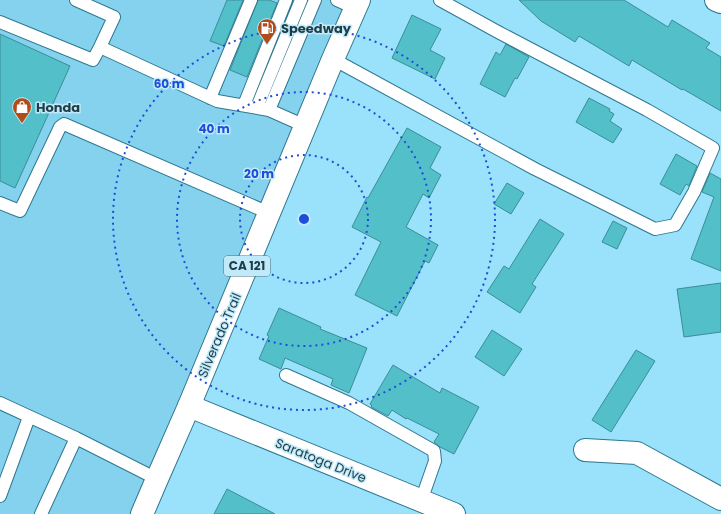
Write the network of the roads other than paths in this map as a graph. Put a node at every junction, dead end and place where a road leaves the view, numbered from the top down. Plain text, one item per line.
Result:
1 (76, 0) edge
2 (251, 0) edge
3 (286, 0) edge
4 (301, 0) edge
5 (315, 0) edge
6 (440, 0) edge
7 (716, 0) edge
8 (721, 2) edge
9 (350, 3) edge
10 (0, 22) edge
11 (100, 47) junction
12 (333, 59) junction
13 (210, 98) junction
14 (244, 105) junction
15 (257, 108) junction
16 (270, 110) junction
17 (305, 126) junction
18 (0, 203) edge
19 (269, 213) junction
20 (286, 375) dead end
21 (0, 403) edge
22 (189, 406) junction
23 (29, 417) junction
24 (76, 438) junction
25 (585, 450) dead end
26 (156, 479) junction
27 (0, 496) edge
28 (721, 499) edge
29 (421, 501) junction
30 (41, 514) edge
31 (142, 514) edge
32 (454, 514) edge

1 - 11 lane
2 - 13 lane
3 - 14 lane
4 - 15 lane
5 - 16 lane
6 - 12 lane
7 - 8 main road
9 - 12 main road, Silverado Trail / CA 121
10 - 11 lane
11 - 13 lane
12 - 17 main road, Silverado Trail / CA 121
13 - 14 lane
14 - 15 lane
15 - 16 lane
16 - 17 lane
17 - 19 main road, Silverado Trail / CA 121
18 - 19 lane
19 - 22 main road, Silverado Trail / CA 121
20 - 29 lane
21 - 23 lane
22 - 26 main road, Silverado Trail / CA 121
22 - 29 main road, Saratoga Drive
23 - 24 lane
23 - 27 lane
24 - 26 lane
24 - 30 lane
25 - 28 main road
26 - 31 main road, Silverado Trail / CA 121
29 - 32 main road, Saratoga Drive

